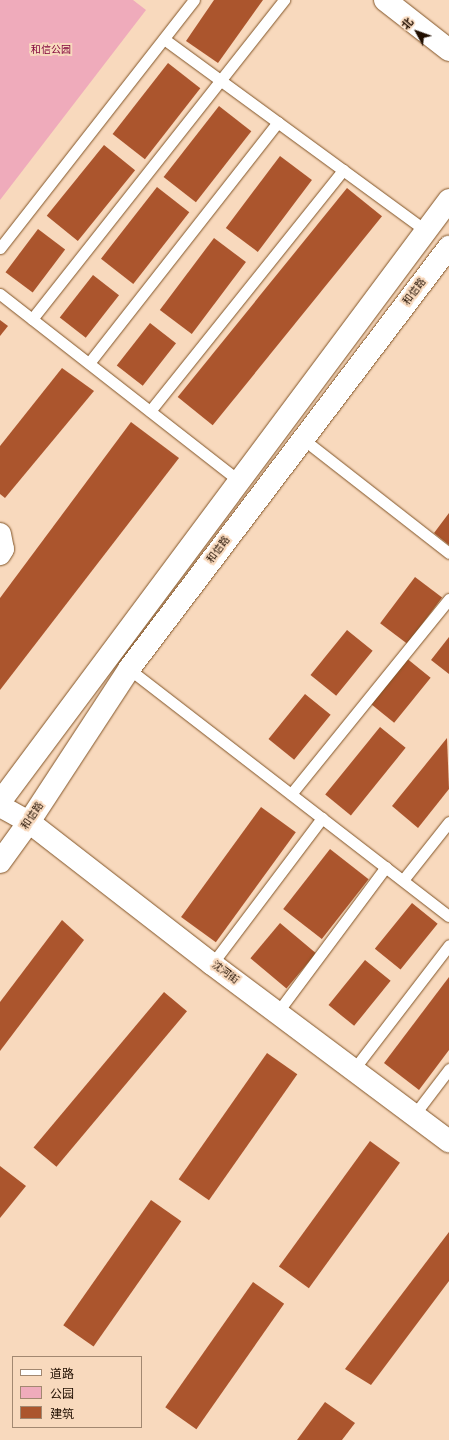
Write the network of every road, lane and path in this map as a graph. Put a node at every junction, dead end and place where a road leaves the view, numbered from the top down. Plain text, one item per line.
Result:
1 (194, 0) edge
2 (284, 0) edge
3 (385, 0) edge
4 (164, 39) junction
5 (449, 50) edge
6 (221, 81) junction
7 (278, 122) junction
8 (342, 170) junction
9 (449, 200) edge
10 (426, 231) junction
11 (449, 247) edge
12 (0, 248) edge
13 (0, 294) edge
14 (32, 319) junction
15 (89, 363) junction
16 (150, 411) junction
17 (303, 439) junction
18 (239, 481) junction
19 (0, 534) edge
20 (449, 553) edge
21 (0, 554) edge
22 (449, 599) edge
23 (128, 669) junction
24 (291, 794) junction
25 (0, 802) edge
26 (0, 806) edge
27 (322, 818) junction
28 (29, 822) junction
29 (449, 822) edge
30 (0, 862) edge
31 (386, 867) junction
32 (403, 880) junction
33 (449, 916) edge
34 (449, 946) edge
35 (212, 964) junction
36 (277, 1013) junction
37 (449, 1069) edge
38 (354, 1070) junction
39 (414, 1115) junction
40 (449, 1141) edge

1 - 4 lane
2 - 6 lane
3 - 5 street
4 - 6 lane
4 - 12 lane
6 - 7 lane
6 - 14 lane
7 - 8 lane
7 - 15 lane
8 - 10 lane
8 - 16 lane
9 - 10 street
10 - 18 street
11 - 17 street, 和信路
13 - 14 lane
14 - 15 lane
15 - 16 lane
16 - 18 lane
17 - 20 lane
17 - 23 street, 和信路
18 - 25 street
19 - 21 street
22 - 24 lane
23 - 24 lane
23 - 28 street, 和信路
24 - 27 lane
26 - 28 street, 沈河街
27 - 31 lane
27 - 35 lane
28 - 30 street, 和信路
28 - 35 street, 沈河街
29 - 32 lane
31 - 32 lane
31 - 36 lane
32 - 33 lane
34 - 38 lane
35 - 36 street, 沈河街
36 - 38 street, 沈河街
37 - 39 lane
38 - 39 street, 沈河街
39 - 40 street, 沈河街

